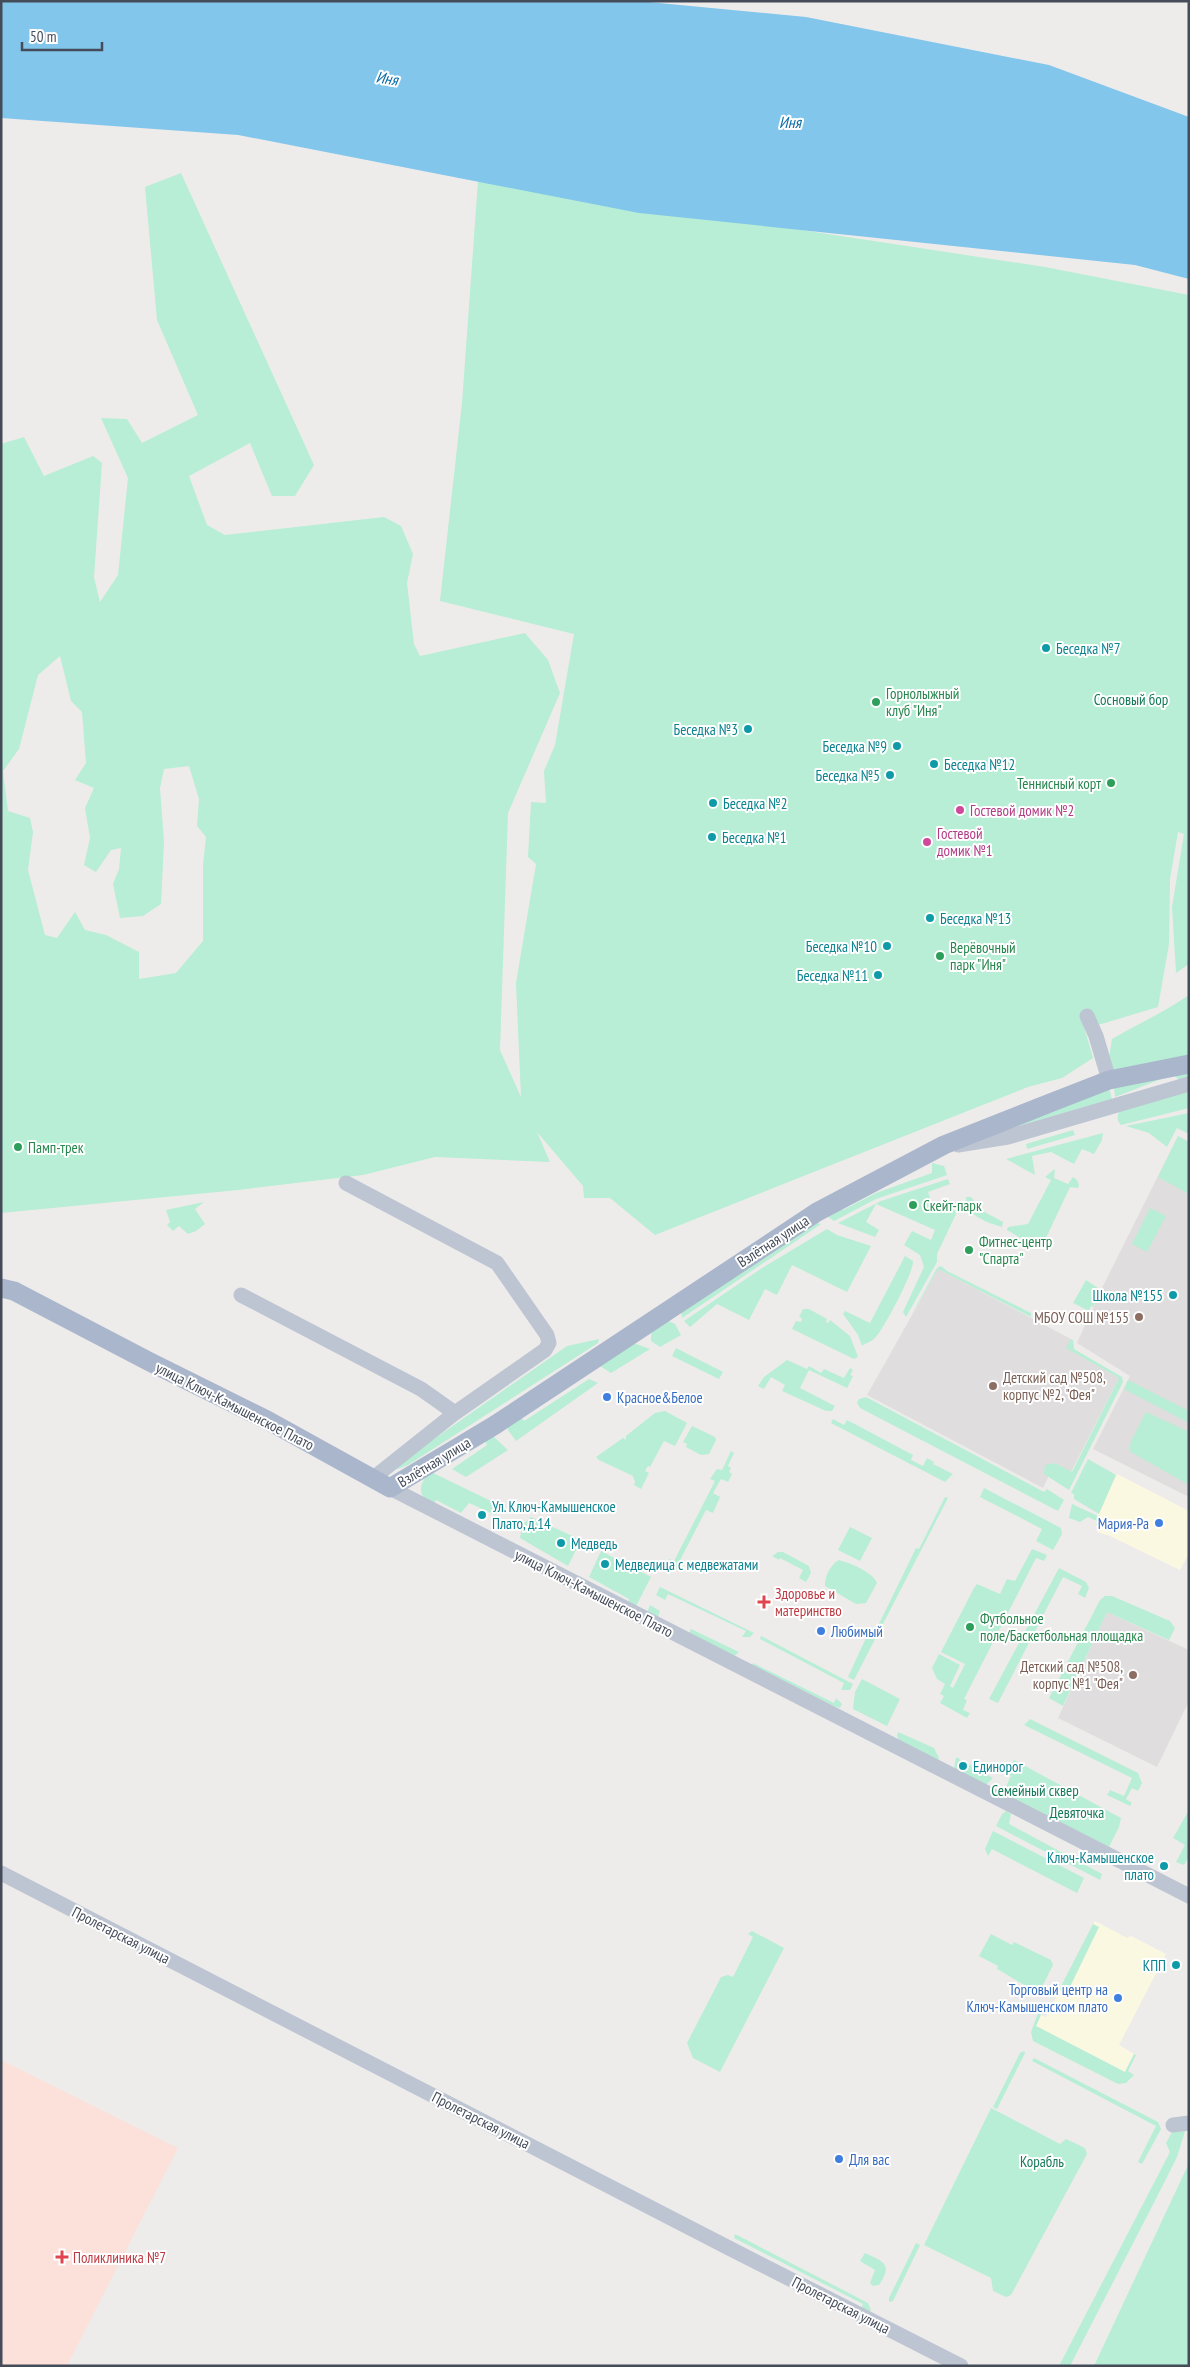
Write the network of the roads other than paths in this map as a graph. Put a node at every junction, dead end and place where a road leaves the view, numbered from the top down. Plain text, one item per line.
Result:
1 (1087, 1016) dead end
2 (1189, 1064) edge
3 (1109, 1080) junction
4 (1189, 1084) edge
5 (944, 1145) junction
6 (346, 1183) dead end
7 (1, 1288) edge
8 (241, 1295) dead end
9 (455, 1413) junction
10 (425, 1469) junction
11 (372, 1479) junction
12 (390, 1488) junction
13 (421, 1506) junction
14 (1, 1873) edge
15 (1189, 1896) edge
16 (1189, 2123) edge
17 (1172, 2125) dead end
18 (962, 2366) edge

1 - 3 street
2 - 3 main road, Взлётная улица
3 - 5 main road, Взлётная улица
4 - 5 street
5 - 10 main road, Взлётная улица
6 - 9 street
7 - 11 main road, улица Ключ-Камышенское Плато
8 - 9 street
9 - 11 street
10 - 12 main road, Взлётная улица
10 - 13 street
11 - 12 main road, улица Ключ-Камышенское Плато
12 - 13 street, улица Ключ-Камышенское Плато
13 - 15 street, улица Ключ-Камышенское Плато
14 - 18 street, Пролетарская улица
16 - 17 street

